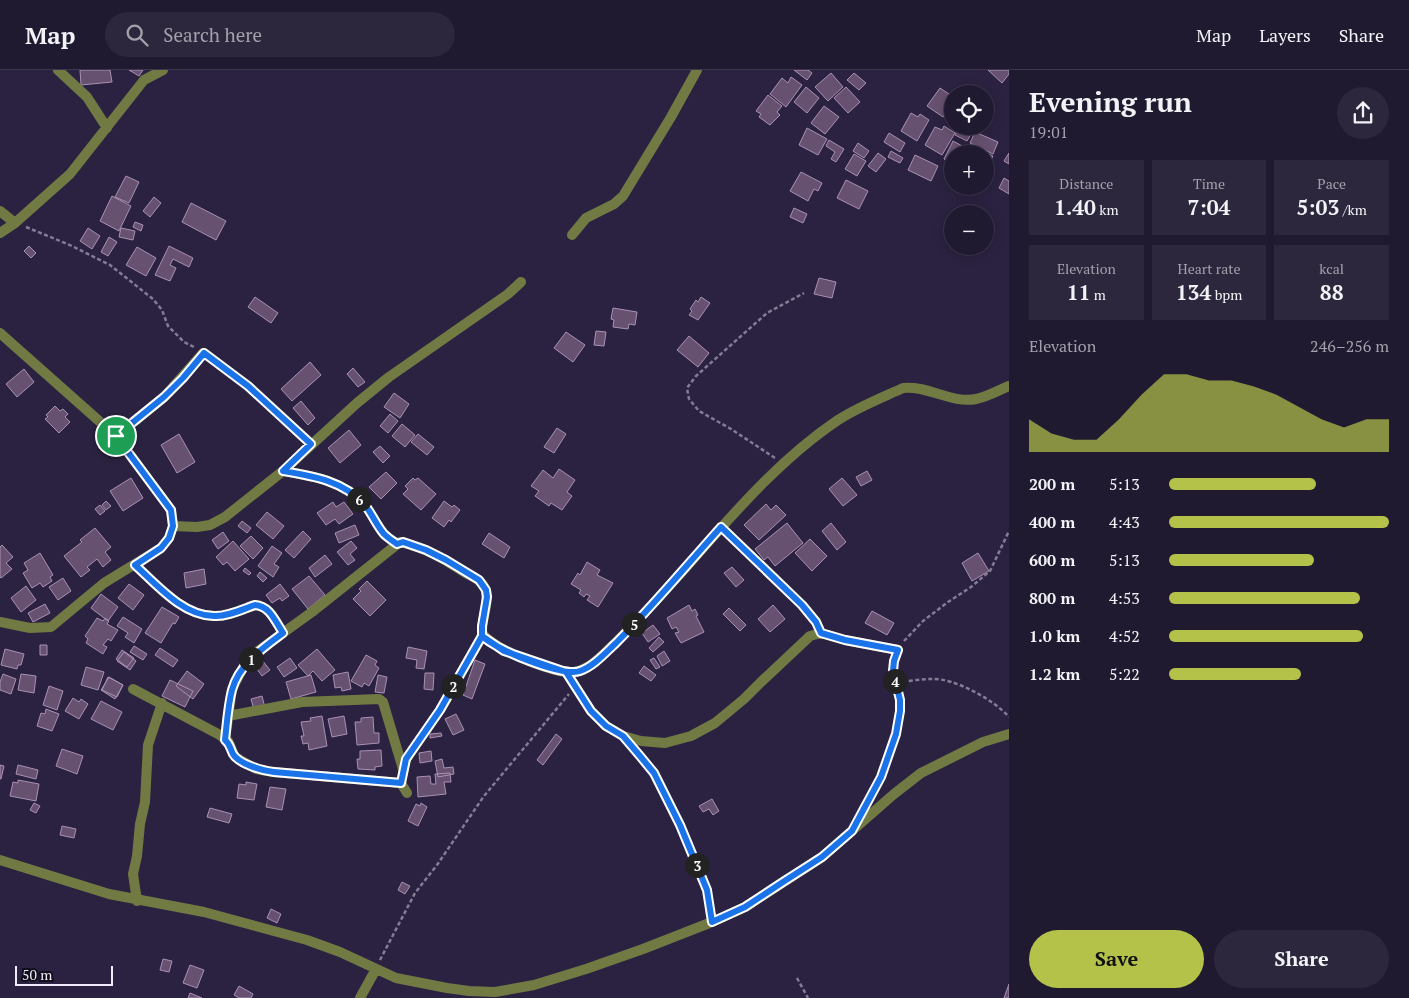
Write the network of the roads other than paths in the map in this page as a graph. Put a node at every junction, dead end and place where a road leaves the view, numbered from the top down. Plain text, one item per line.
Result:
1 (58, 70) edge
2 (163, 70) edge
3 (697, 70) edge
4 (107, 128) junction
5 (0, 211) edge
6 (15, 223) junction
7 (0, 233) edge
8 (572, 235) dead end
9 (521, 282) dead end
10 (0, 333) edge
11 (204, 353) road end
12 (1009, 386) edge
13 (116, 436) junction
14 (283, 471) junction
15 (173, 526) junction
16 (721, 527) junction
17 (397, 544) junction
18 (135, 565) junction
19 (0, 622) edge
20 (283, 633) junction
21 (821, 633) junction
22 (482, 636) junction
23 (898, 650) road end
24 (566, 672) junction
25 (133, 689) dead end
26 (162, 703) junction
27 (228, 716) junction
28 (1009, 734) edge
29 (225, 740) junction
30 (403, 769) junction
31 (401, 783) junction
32 (407, 793) dead end
33 (0, 860) edge
34 (137, 901) junction
35 (376, 969) junction
36 (360, 998) edge

1 - 4 street
2 - 4 street
3 - 8 street
4 - 6 street
5 - 6 street
6 - 7 street
9 - 14 street
10 - 13 street
11 - 13 street
12 - 16 street
13 - 15 street
14 - 15 street
14 - 17 street
15 - 18 street
16 - 21 street
16 - 24 street
17 - 20 street
17 - 22 street
18 - 19 street
18 - 20 street
20 - 27 street
21 - 23 street
21 - 24 street
22 - 24 street
22 - 30 street
25 - 26 street
26 - 29 street
26 - 34 street
27 - 29 street
27 - 30 street
28 - 35 street
29 - 31 street
30 - 31 street
31 - 32 street
33 - 34 street
34 - 35 street
35 - 36 street

